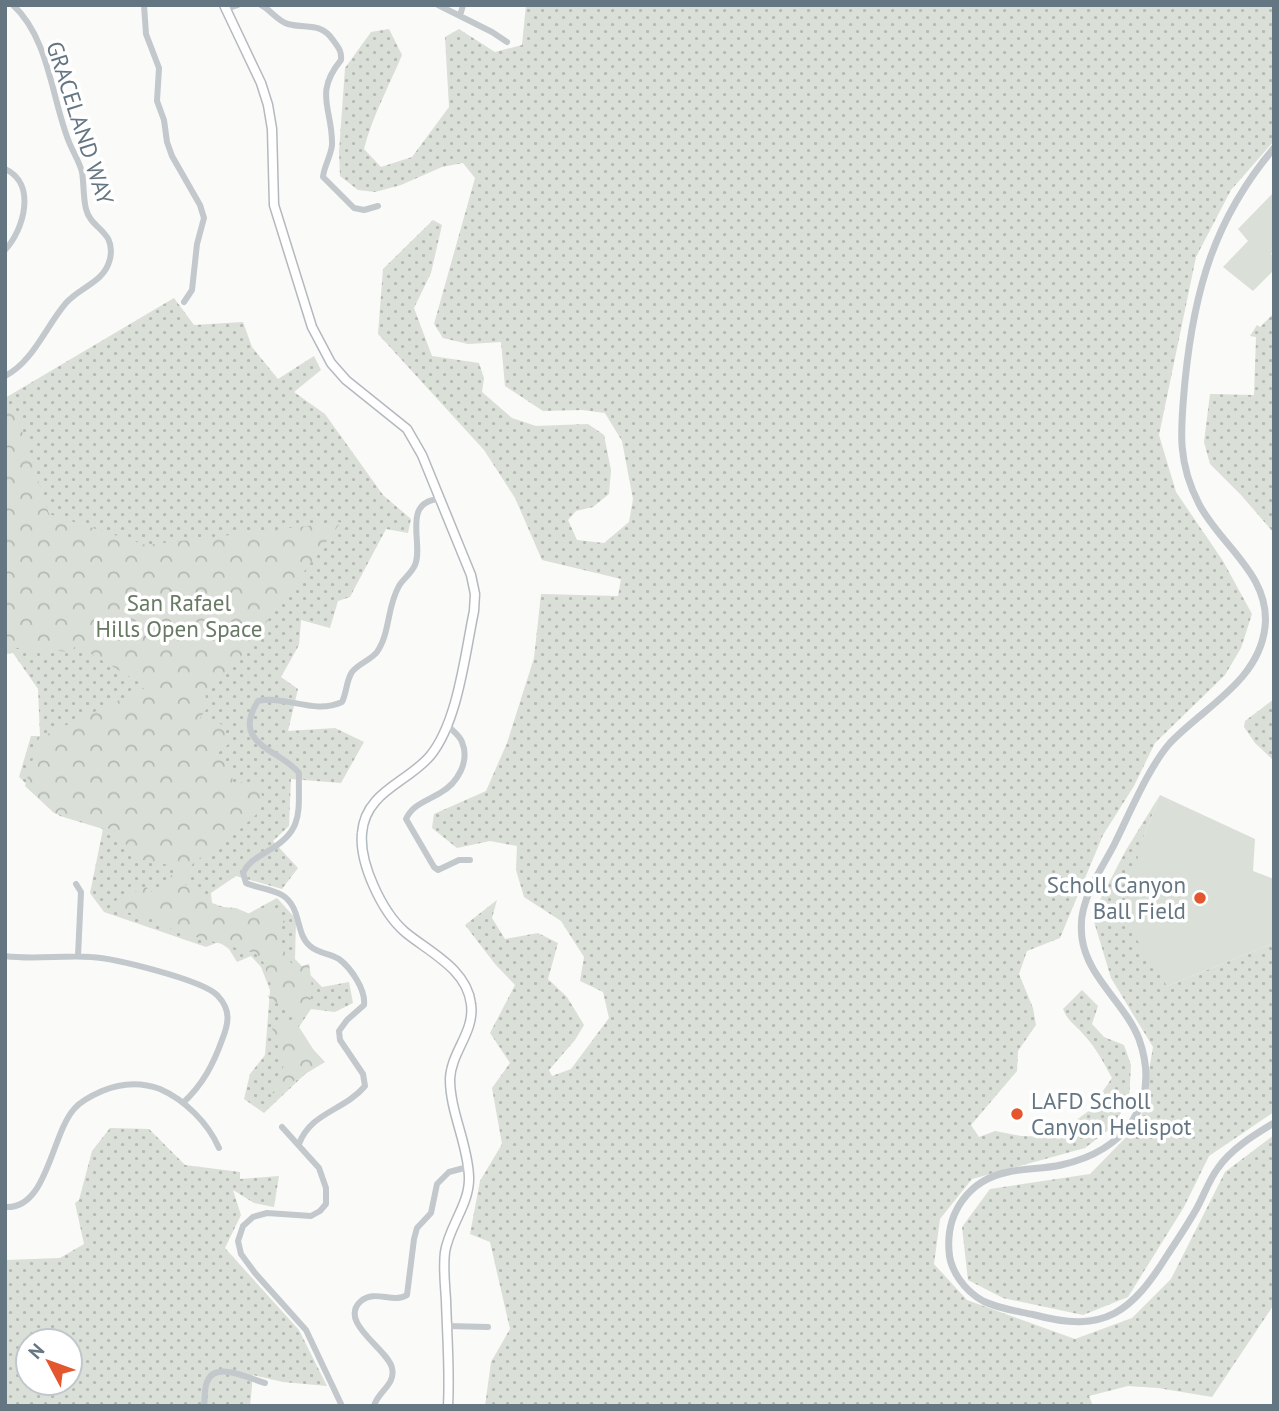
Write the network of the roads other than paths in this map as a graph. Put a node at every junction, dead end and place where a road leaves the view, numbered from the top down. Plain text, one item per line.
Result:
1 (13, 5) edge
2 (144, 5) edge
3 (239, 5) edge
4 (261, 5) edge
5 (438, 5) edge
6 (463, 5) edge
7 (225, 7) edge
8 (460, 16) junction
9 (507, 42) dead end
10 (1274, 148) edge
11 (5, 169) edge
12 (378, 206) dead end
13 (5, 250) edge
14 (184, 302) dead end
15 (5, 376) edge
16 (439, 499) junction
17 (448, 726) junction
18 (470, 860) dead end
19 (76, 884) dead end
20 (5, 956) edge
21 (78, 956) junction
22 (183, 1103) junction
23 (1274, 1123) edge
24 (282, 1127) dead end
25 (299, 1144) junction
26 (219, 1149) dead end
27 (468, 1167) junction
28 (5, 1207) edge
29 (447, 1326) junction
30 (488, 1327) dead end
31 (265, 1383) dead end
32 (204, 1406) edge
33 (342, 1406) edge
34 (374, 1406) edge
35 (448, 1406) edge

1 - 15 street, GRACELAND WAY
2 - 14 street
3 - 7 street
4 - 12 street
5 - 8 street
6 - 8 street
7 - 16 main road
8 - 9 street
10 - 23 street
11 - 13 street
16 - 17 main road
16 - 25 street
17 - 18 street
17 - 27 main road
19 - 21 street
20 - 21 street
21 - 22 street
22 - 26 street
22 - 28 street
24 - 25 street
25 - 33 street
27 - 29 main road
27 - 34 street
29 - 30 street
29 - 35 main road
31 - 32 street

